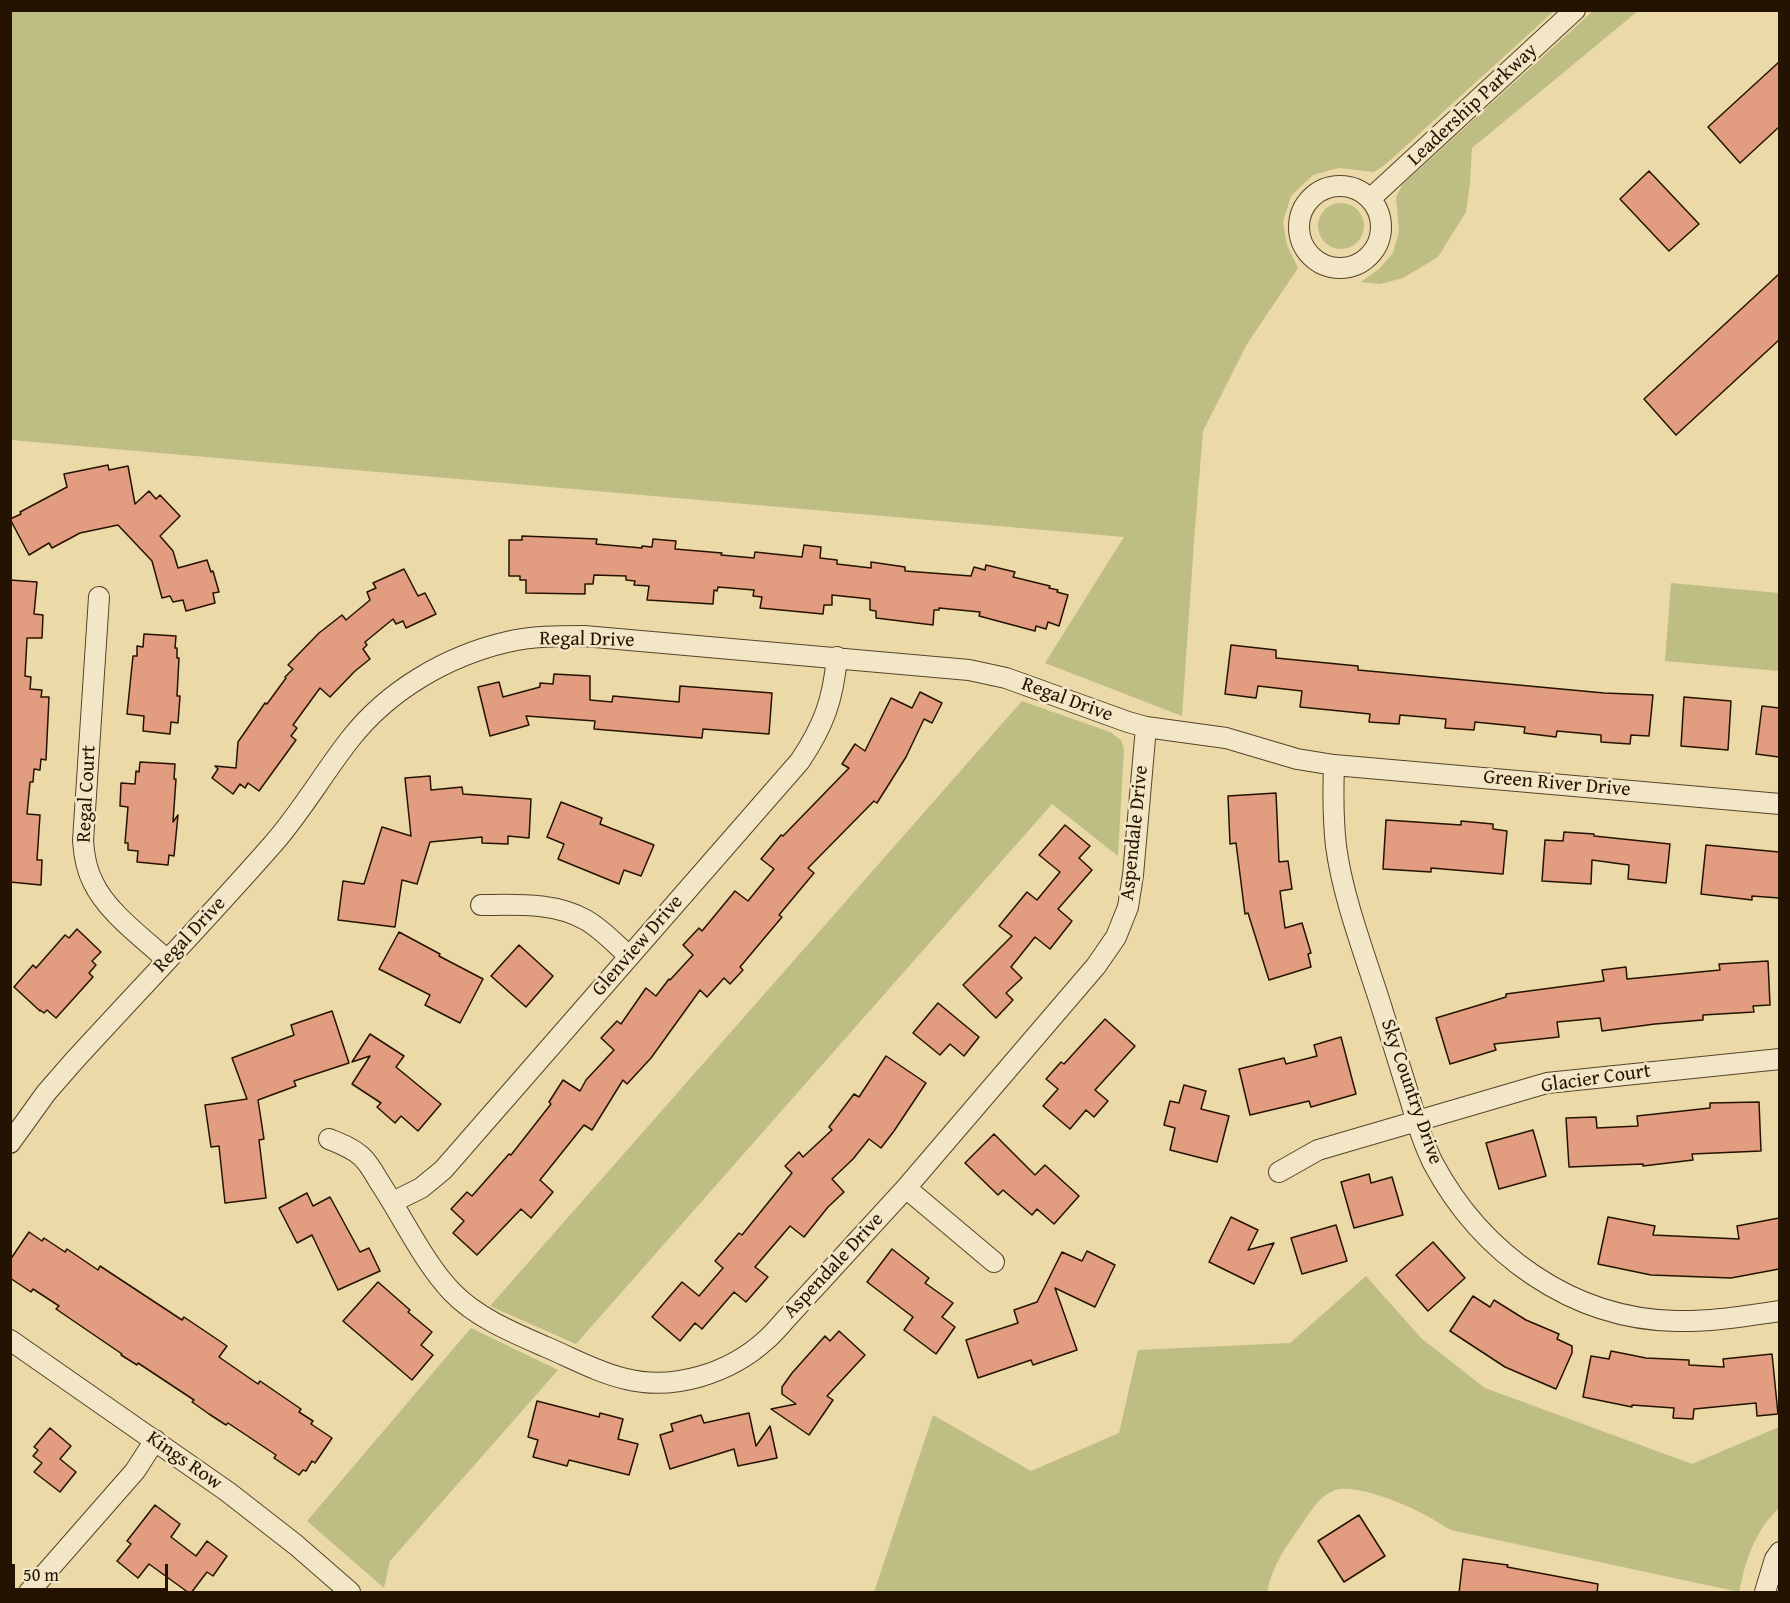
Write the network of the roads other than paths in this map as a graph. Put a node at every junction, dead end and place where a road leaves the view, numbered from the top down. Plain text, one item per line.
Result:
1 (1575, 10) edge
2 (1370, 199) junction
3 (99, 597) dead end
4 (837, 657) junction
5 (1146, 727) junction
6 (1334, 765) junction
7 (1779, 804) edge
8 (481, 904) dead end
9 (629, 956) junction
10 (167, 960) junction
11 (1779, 1059) edge
12 (1417, 1122) junction
13 (329, 1139) dead end
14 (10, 1143) edge
15 (1279, 1172) dead end
16 (906, 1188) junction
17 (393, 1202) junction
18 (994, 1262) dead end
19 (1779, 1311) edge
20 (10, 1340) edge
21 (155, 1440) junction
22 (1779, 1552) edge
23 (29, 1593) edge
24 (350, 1593) edge
25 (1765, 1593) edge

1 - 2 street, Leadership Parkway
2 - 2 street
3 - 10 street, Regal Court
4 - 5 street, Regal Drive
4 - 9 street, Glenview Drive
4 - 10 street, Regal Drive
5 - 6 street, Regal Drive
5 - 16 street, Aspendale Drive
6 - 7 street, Green River Drive
6 - 12 street, Sky Country Drive
8 - 9 street
9 - 17 street, Glenview Drive
10 - 14 street, Regal Drive
11 - 12 street, Glacier Court
12 - 15 street, Glacier Court
12 - 19 street, Sky Country Drive
13 - 17 street, Aspendale Drive
16 - 17 street, Aspendale Drive
16 - 18 street
20 - 21 street, Kings Row
21 - 23 street
21 - 24 street, Kings Row
22 - 25 street

